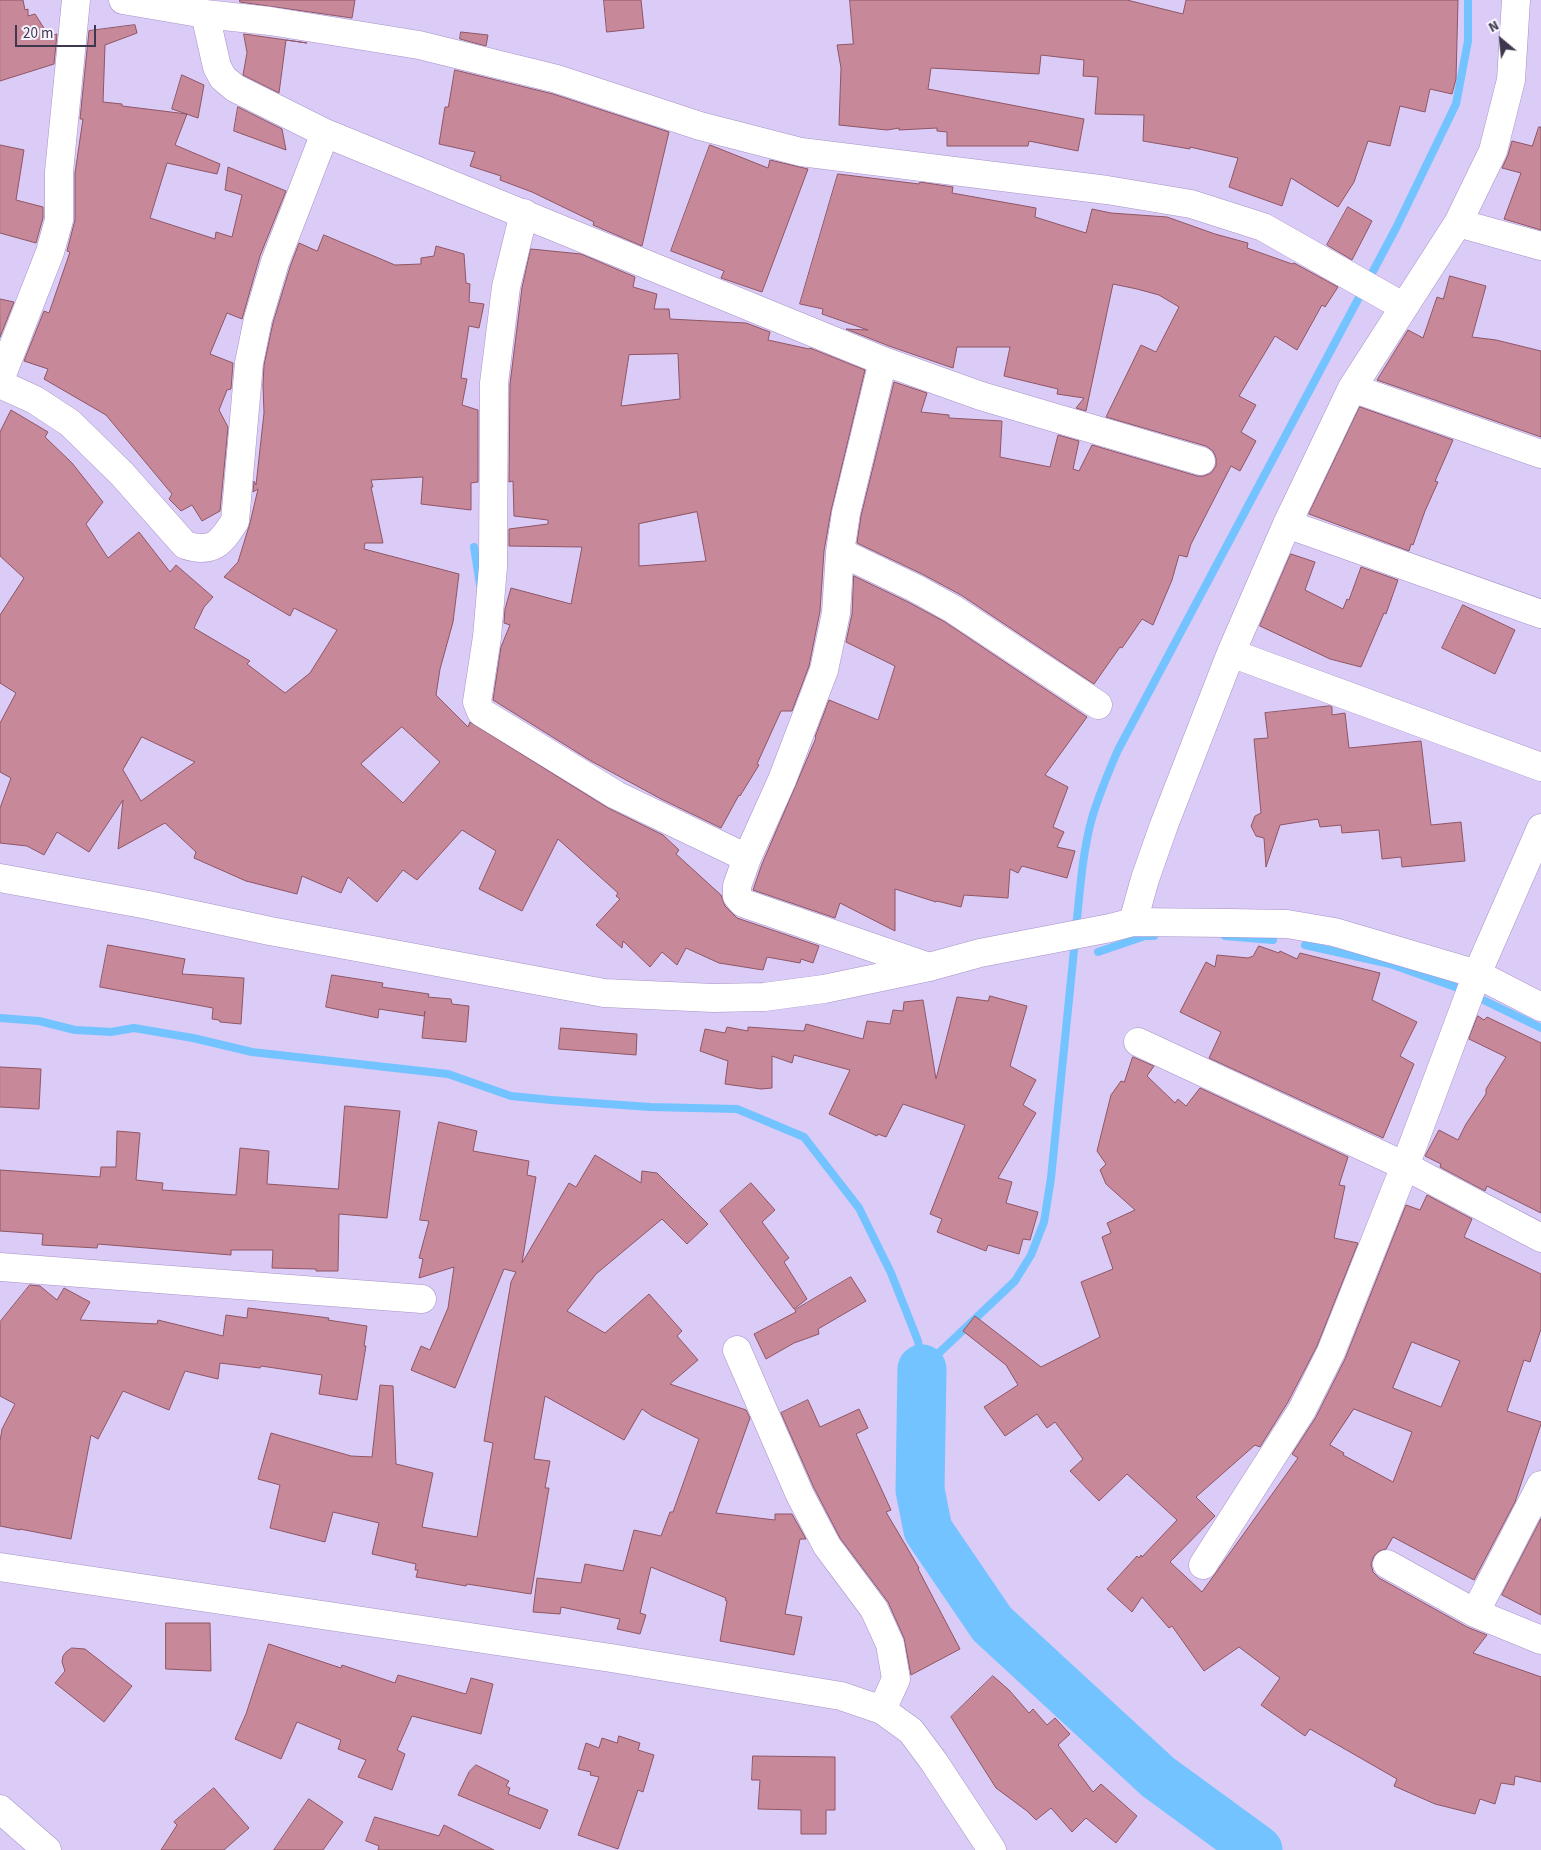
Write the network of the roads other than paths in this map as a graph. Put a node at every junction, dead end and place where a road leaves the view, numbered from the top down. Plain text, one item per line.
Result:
1 (76, 0) edge
2 (123, 0) edge
3 (1516, 0) edge
4 (205, 14) junction
5 (325, 133) junction
6 (524, 213) junction
7 (1458, 223) junction
8 (1541, 246) edge
9 (1404, 307) junction
10 (883, 362) junction
11 (0, 382) edge
12 (1352, 388) junction
13 (1541, 454) edge
14 (1201, 461) dead end
15 (1287, 524) junction
16 (840, 552) junction
17 (1541, 614) edge
18 (1232, 653) junction
19 (1098, 705) dead end
20 (1541, 767) edge
21 (1541, 828) edge
22 (747, 858) junction
23 (0, 878) edge
24 (1122, 925) junction
25 (929, 967) junction
26 (1477, 974) junction
27 (1541, 1007) edge
28 (1138, 1042) dead end
29 (1405, 1166) junction
30 (1541, 1238) edge
31 (0, 1267) edge
32 (422, 1299) dead end
33 (737, 1350) dead end
34 (1541, 1485) edge
35 (1387, 1564) dead end
36 (1203, 1565) dead end
37 (0, 1567) edge
38 (1476, 1613) junction
39 (1541, 1640) edge
40 (882, 1710) junction
41 (0, 1809) edge
42 (47, 1850) edge
43 (992, 1850) edge

1 - 11 street
2 - 4 street
3 - 7 street
4 - 5 street
4 - 9 street
5 - 6 street
5 - 11 street
6 - 10 street
6 - 22 street
7 - 8 street
7 - 9 street
9 - 12 street
10 - 14 street
10 - 16 street
12 - 13 street
12 - 15 street
15 - 17 street
15 - 18 street
16 - 19 street
16 - 22 street
18 - 20 street
18 - 24 street
21 - 26 street
22 - 25 street
23 - 25 street
24 - 25 street
24 - 26 street
26 - 27 street
26 - 29 street
28 - 29 street
29 - 30 street
29 - 36 street
31 - 32 street
33 - 40 street
34 - 38 street
35 - 38 street
37 - 40 street
38 - 39 street
40 - 43 street
41 - 42 street

